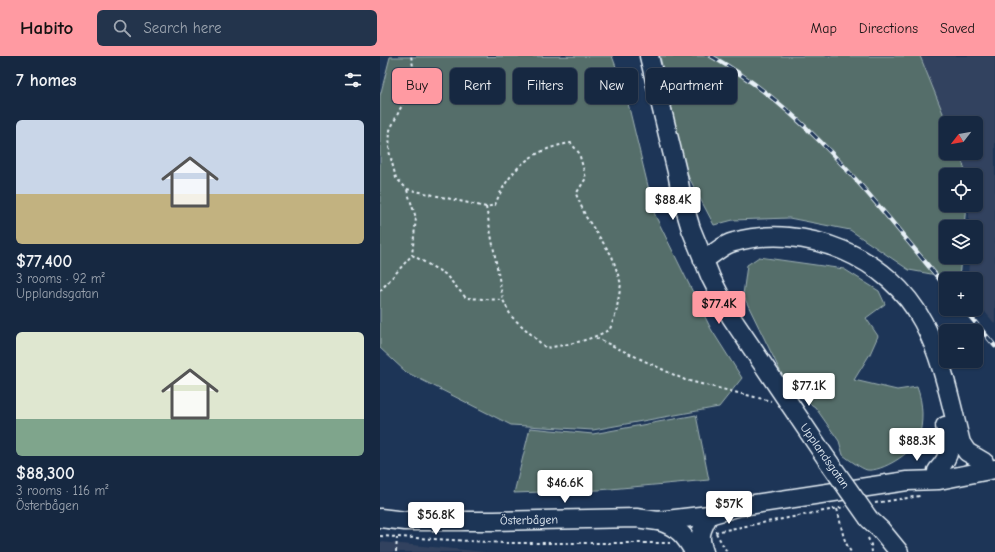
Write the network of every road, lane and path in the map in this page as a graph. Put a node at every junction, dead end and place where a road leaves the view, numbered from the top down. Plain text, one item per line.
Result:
1 (411, 56) edge
2 (648, 56) edge
3 (407, 189) junction
4 (486, 207) junction
5 (412, 255) junction
6 (708, 258) junction
7 (380, 291) edge
8 (503, 300) junction
9 (596, 338) junction
10 (771, 401) dead end
11 (991, 465) edge
12 (937, 471) junction
13 (907, 481) junction
14 (380, 506) edge
15 (741, 506) junction
16 (837, 509) dead end
17 (709, 515) junction
18 (380, 518) edge
19 (636, 518) junction
20 (870, 519) junction
21 (494, 521) junction
22 (658, 521) junction
23 (380, 536) edge
24 (397, 538) junction
25 (700, 542) edge
26 (396, 552) edge
27 (727, 552) edge
28 (851, 552) edge
29 (889, 552) edge
30 (899, 552) edge

1 - 3 path
2 - 6 main road, Upplandsgatan
3 - 4 path
3 - 5 path
4 - 8 path
4 - 9 path
5 - 7 path
5 - 8 path
6 - 11 main road
6 - 12 main road
6 - 20 main road, Upplandsgatan, bridge
8 - 9 path
9 - 10 path
11 - 12 main road, Österbågen
11 - 13 main road, Österbågen
12 - 13 main road, Österbågen
13 - 15 main road, Österbågen
14 - 21 main road, Österbågen
15 - 17 main road, Österbågen
15 - 19 main road, Österbågen
16 - 28 path
17 - 22 main road, Österbågen
17 - 25 main road
18 - 21 main road, Österbågen
19 - 21 main road, Österbågen
19 - 22 main road, Österbågen
20 - 29 main road, Upplandsgatan
20 - 30 main road, Upplandsgatan
22 - 25 main road
23 - 24 path
24 - 25 path
24 - 26 path
25 - 27 path

